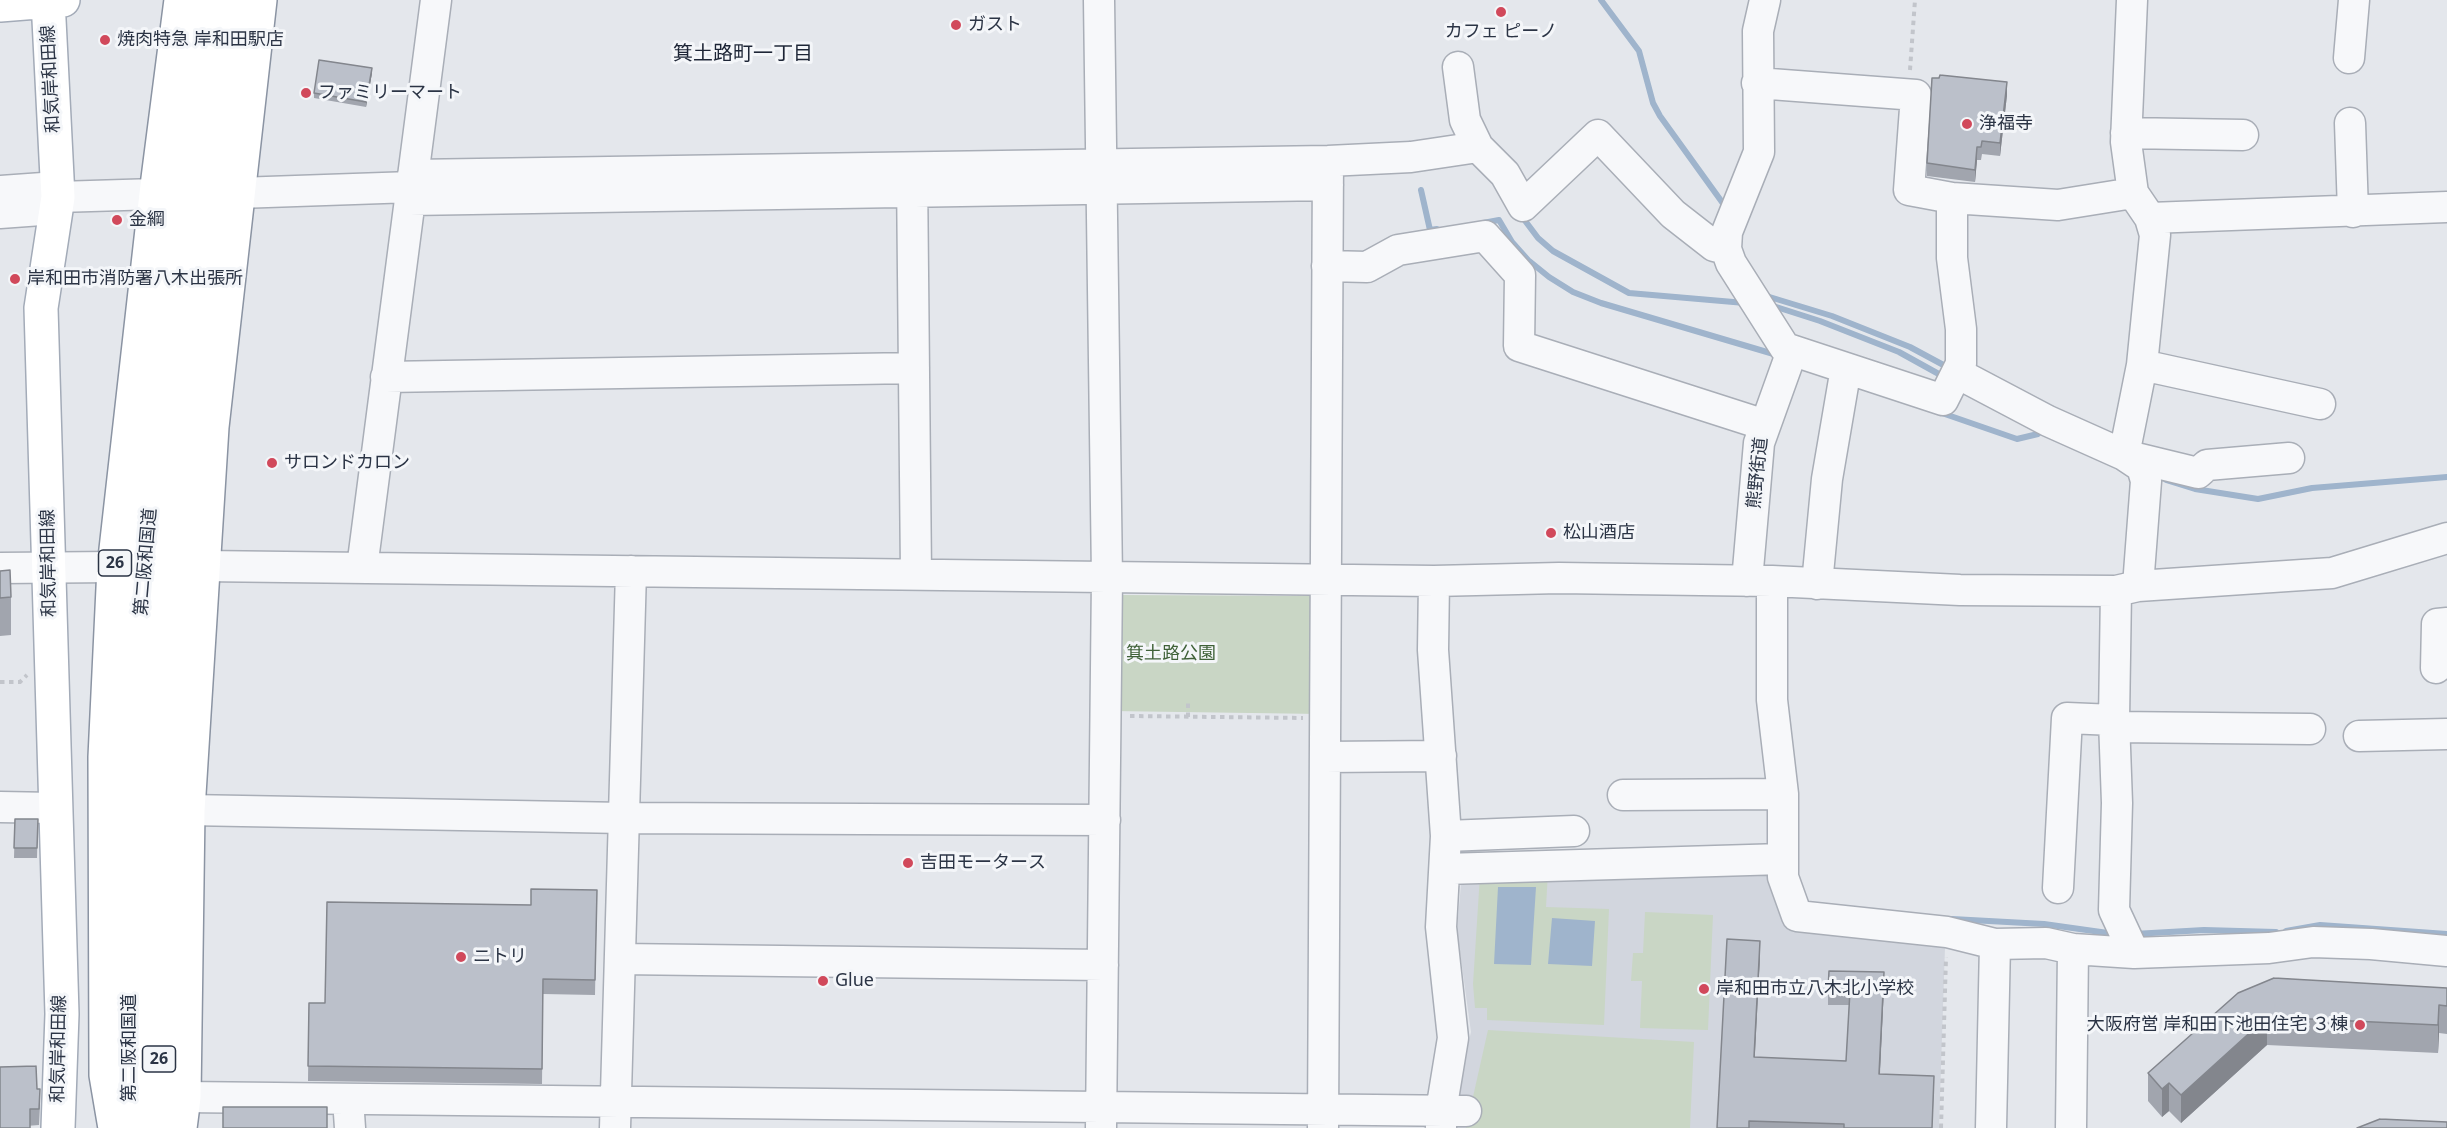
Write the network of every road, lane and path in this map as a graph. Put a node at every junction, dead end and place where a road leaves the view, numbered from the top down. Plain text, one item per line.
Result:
1 (53, 0) edge
2 (181, 0) edge
3 (211, 0) edge
4 (237, 0) edge
5 (260, 0) edge
6 (436, 0) edge
7 (1099, 0) edge
8 (1765, 0) edge
9 (1915, 0) edge
10 (2132, 0) edge
11 (2354, 0) edge
12 (0, 5) edge
13 (2349, 58) dead end
14 (1458, 67) dead end
15 (1757, 83) junction
16 (1908, 94) junction
17 (2350, 123) dead end
18 (2126, 133) junction
19 (2243, 135) dead end
20 (1478, 147) junction
21 (1328, 172) junction
22 (1100, 176) junction
23 (912, 179) junction
24 (411, 187) junction
25 (0, 191) edge
26 (238, 193) junction
27 (2133, 193) junction
28 (156, 194) junction
29 (57, 198) junction
30 (1952, 198) junction
31 (2447, 207) edge
32 (2353, 212) junction
33 (0, 213) edge
34 (2150, 218) junction
35 (1726, 249) junction
36 (1327, 266) junction
37 (1792, 351) junction
38 (2142, 365) junction
39 (914, 368) junction
40 (1846, 368) junction
41 (386, 377) junction
42 (1954, 378) junction
43 (2320, 404) dead end
44 (1764, 425) junction
45 (2289, 458) dead end
46 (2137, 468) junction
47 (2447, 538) edge
48 (203, 566) junction
49 (114, 567) junction
50 (0, 568) edge
51 (49, 568) junction
52 (362, 568) junction
53 (631, 571) junction
54 (916, 574) junction
55 (1107, 577) junction
56 (1326, 579) junction
57 (1434, 580) junction
58 (1759, 581) junction
59 (1816, 584) junction
60 (2127, 588) junction
61 (2447, 623) edge
62 (2436, 668) dead end
63 (1188, 702) dead end
64 (1106, 716) junction
65 (1188, 717) junction
66 (1325, 718) junction
67 (2114, 723) junction
68 (2310, 729) dead end
69 (2447, 734) edge
70 (2360, 736) dead end
71 (1441, 756) junction
72 (1325, 758) junction
73 (1783, 794) junction
74 (1623, 795) dead end
75 (0, 807) edge
76 (54, 808) junction
77 (188, 810) junction
78 (624, 819) junction
79 (1105, 820) junction
80 (1574, 831) dead end
81 (1446, 836) junction
82 (1783, 859) junction
83 (1445, 869) junction
84 (2058, 888) dead end
85 (1947, 932) junction
86 (1995, 944) junction
87 (2073, 949) junction
88 (2447, 951) edge
89 (2134, 953) junction
90 (620, 959) junction
91 (1103, 965) junction
92 (144, 989) junction
93 (348, 1099) junction
94 (182, 1112) edge
95 (616, 1115) edge
96 (1449, 1117) edge
97 (1101, 1118) edge
98 (1324, 1119) edge
99 (58, 1128) edge
100 (115, 1128) edge
101 (131, 1128) edge
102 (162, 1128) edge
103 (350, 1128) edge
104 (1941, 1128) edge
105 (1991, 1128) edge
106 (2071, 1128) edge

1 - 12 main road
1 - 29 main road, 和気岸和田線
2 - 28 main road, 26
3 - 92 main road, 第二阪和国道 / 26
4 - 92 main road, 第二阪和国道 / 26
5 - 26 main road, 26
6 - 24 street
7 - 22 street
8 - 15 street
9 - 16 path
10 - 18 street
11 - 13 street
14 - 20 street
15 - 16 street
15 - 35 street
16 - 30 street
17 - 32 street
18 - 19 street
18 - 27 street
20 - 21 street
20 - 35 street
21 - 22 street
21 - 36 street
22 - 23 street
22 - 55 street
23 - 24 street
23 - 39 street
24 - 26 street
24 - 41 street
25 - 29 street
26 - 48 main road, 26
27 - 30 street
27 - 34 street
28 - 29 street
28 - 49 main road, 26
29 - 33 street
29 - 51 main road, 和気岸和田線
30 - 42 street
31 - 32 street
32 - 34 street
34 - 38 street
35 - 37 street
36 - 44 street
36 - 56 street
37 - 40 street
37 - 44 street, 熊野街道
38 - 43 street
38 - 46 street
39 - 41 street
39 - 54 street
40 - 42 street
40 - 59 street
41 - 52 street
42 - 46 street
44 - 58 street, 熊野街道
45 - 46 street
46 - 60 street
47 - 60 street
48 - 52 street
48 - 77 main road, 26
49 - 51 street
49 - 100 main road, 26
50 - 51 street
51 - 76 main road, 和気岸和田線
52 - 53 street
53 - 54 street
53 - 78 street
54 - 55 street
55 - 56 street
55 - 64 street
56 - 57 street
56 - 66 street
57 - 58 street
57 - 71 street
58 - 59 street
58 - 73 street, 熊野街道
59 - 60 street
60 - 67 street
61 - 62 street
63 - 65 path
64 - 65 path
64 - 79 street
65 - 66 path
66 - 72 street
67 - 68 street
67 - 84 street
67 - 89 street
69 - 70 street
71 - 72 street
71 - 81 street
72 - 98 street
73 - 74 street
73 - 82 street, 熊野街道
75 - 76 street
76 - 99 main road, 和気岸和田線
77 - 78 street
77 - 94 main road, 26
78 - 79 street
78 - 90 street
79 - 91 street
80 - 81 street
81 - 83 street
82 - 83 street
82 - 85 street, 熊野街道
83 - 96 street
85 - 86 street
85 - 104 path
86 - 87 street
86 - 105 street
87 - 89 street
87 - 106 street
88 - 89 street
90 - 91 street
90 - 95 street
91 - 97 street
92 - 101 main road, 第二阪和国道 / 26
92 - 102 main road, 第二阪和国道 / 26
93 - 94 street
93 - 95 street
93 - 103 street
95 - 97 street
96 - 98 street
97 - 98 street

